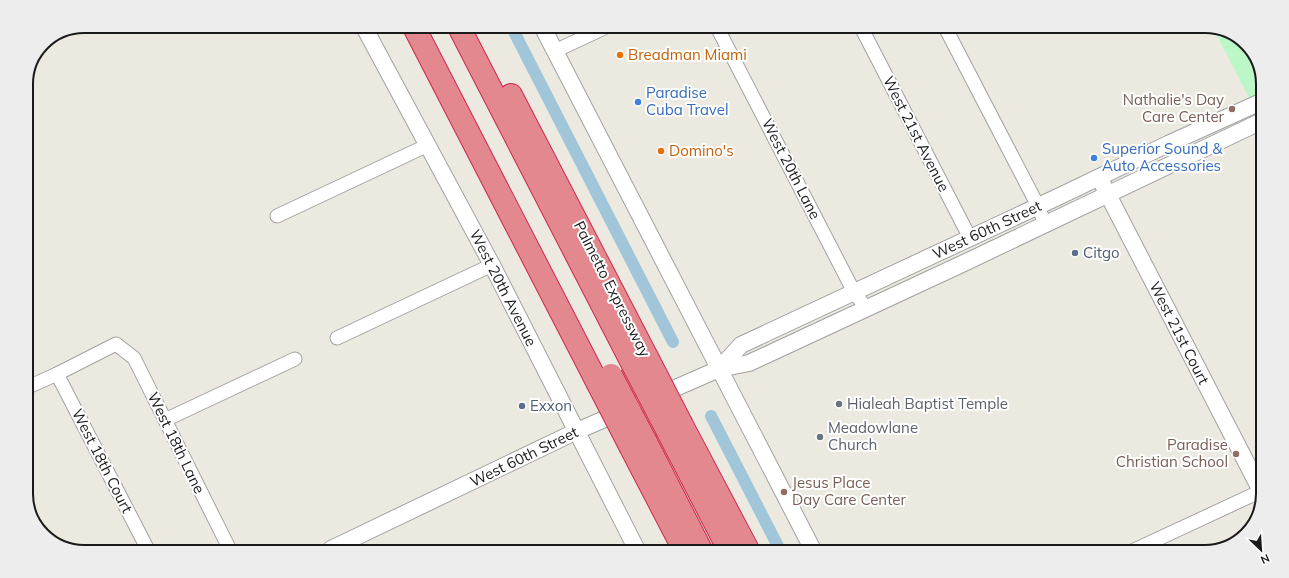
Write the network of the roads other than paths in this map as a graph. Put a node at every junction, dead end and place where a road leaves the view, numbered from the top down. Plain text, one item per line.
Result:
1 (367, 33) edge
2 (417, 33) edge
3 (434, 33) edge
4 (462, 33) edge
5 (478, 33) edge
6 (546, 33) edge
7 (593, 33) edge
8 (721, 33) edge
9 (864, 33) edge
10 (948, 33) edge
11 (555, 51) junction
12 (1256, 104) edge
13 (1256, 124) edge
14 (428, 145) junction
15 (1098, 178) junction
16 (1108, 194) junction
17 (1038, 206) junction
18 (277, 216) dead end
19 (1045, 224) junction
20 (970, 238) junction
21 (492, 265) junction
22 (854, 292) junction
23 (866, 308) junction
24 (337, 338) dead end
25 (295, 359) dead end
26 (640, 362) junction
27 (719, 369) junction
28 (57, 374) junction
29 (604, 379) junction
30 (33, 385) edge
31 (165, 420) junction
32 (675, 429) junction
33 (577, 431) junction
34 (638, 445) junction
35 (1256, 481) edge
36 (1256, 493) edge
37 (145, 545) edge
38 (228, 545) edge
39 (337, 545) edge
40 (634, 545) edge
41 (682, 545) edge
42 (698, 545) edge
43 (727, 545) edge
44 (745, 545) edge
45 (810, 545) edge
46 (1145, 545) edge

1 - 14 street, West 20th Avenue
2 - 29 highway
3 - 29 highway
4 - 26 highway
5 - 26 highway, Palmetto Expressway
6 - 11 street
7 - 11 street
8 - 22 street, West 20th Lane
9 - 20 street, West 21st Avenue
10 - 17 street
11 - 27 street
12 - 15 street, West 60th Street
13 - 16 street, West 60th Street
14 - 18 street
14 - 21 street, West 20th Avenue
15 - 16 street, West 21st Court
15 - 17 street, West 60th Street
16 - 19 street, West 60th Street
16 - 35 street, West 21st Court
17 - 19 street
17 - 20 street, West 60th Street
19 - 23 street, West 60th Street
20 - 22 street, West 60th Street
21 - 24 street
21 - 33 street, West 20th Avenue
22 - 23 street, West 20th Lane
22 - 27 street, West 60th Street
23 - 27 street, West 60th Street
25 - 31 street
26 - 32 highway, Palmetto Expressway, bridge
27 - 33 street, West 60th Street
27 - 45 street
28 - 30 street
28 - 31 street, West 18th Lane
28 - 37 street, West 18th Court
29 - 34 highway, bridge
31 - 38 street, West 18th Lane
32 - 43 highway
32 - 44 highway, Palmetto Expressway
33 - 39 street, West 60th Street
33 - 40 street, West 20th Avenue
34 - 41 highway
34 - 42 highway
36 - 46 street

